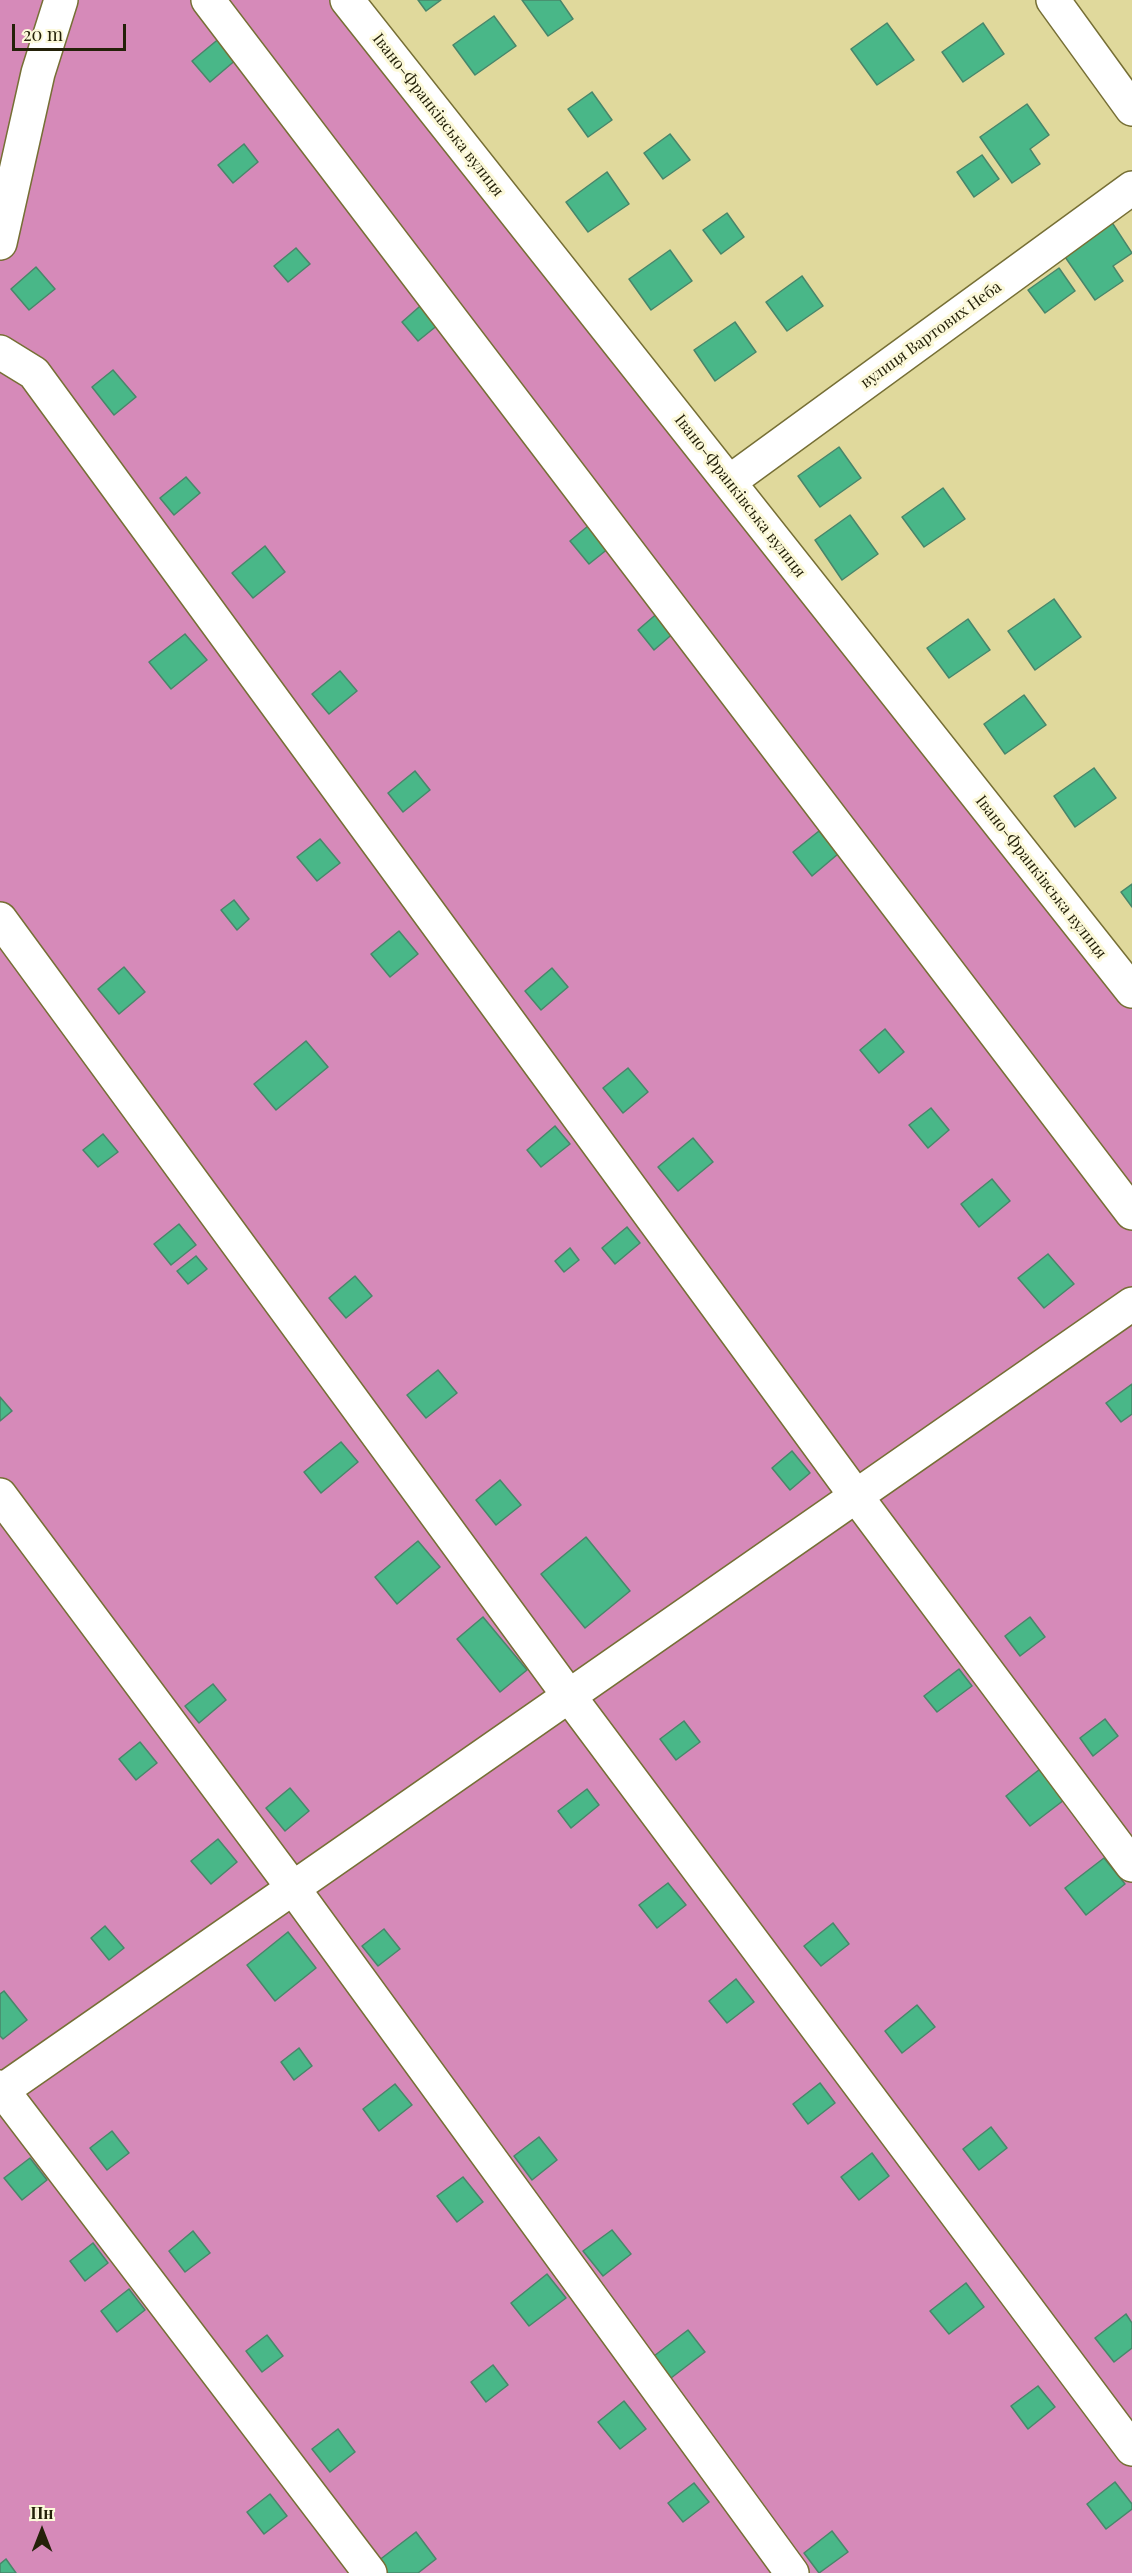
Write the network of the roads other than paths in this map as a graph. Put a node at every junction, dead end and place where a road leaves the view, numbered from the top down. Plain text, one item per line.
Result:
1 (61, 0) edge
2 (208, 0) edge
3 (347, 0) edge
4 (1053, 0) edge
5 (1132, 109) edge
6 (1132, 188) edge
7 (0, 243) edge
8 (0, 352) edge
9 (729, 482) junction
10 (0, 919) edge
11 (1132, 992) edge
12 (1132, 1213) edge
13 (1132, 1304) edge
14 (0, 1495) edge
15 (856, 1496) junction
16 (569, 1696) junction
17 (1132, 1865) edge
18 (293, 1888) junction
19 (1, 2089) edge
20 (1132, 2449) edge
21 (370, 2573) edge
22 (792, 2573) edge

1 - 7 street
2 - 12 street
3 - 9 street, Івано-Франківська вулиця
4 - 5 street
6 - 9 street, вулиця Вартових Неба
8 - 15 street
9 - 11 street, Івано-Франківська вулиця
10 - 16 street
13 - 15 street
14 - 18 street
15 - 16 street
15 - 17 street
16 - 18 street
16 - 20 street
18 - 19 street
18 - 22 street
19 - 21 street

